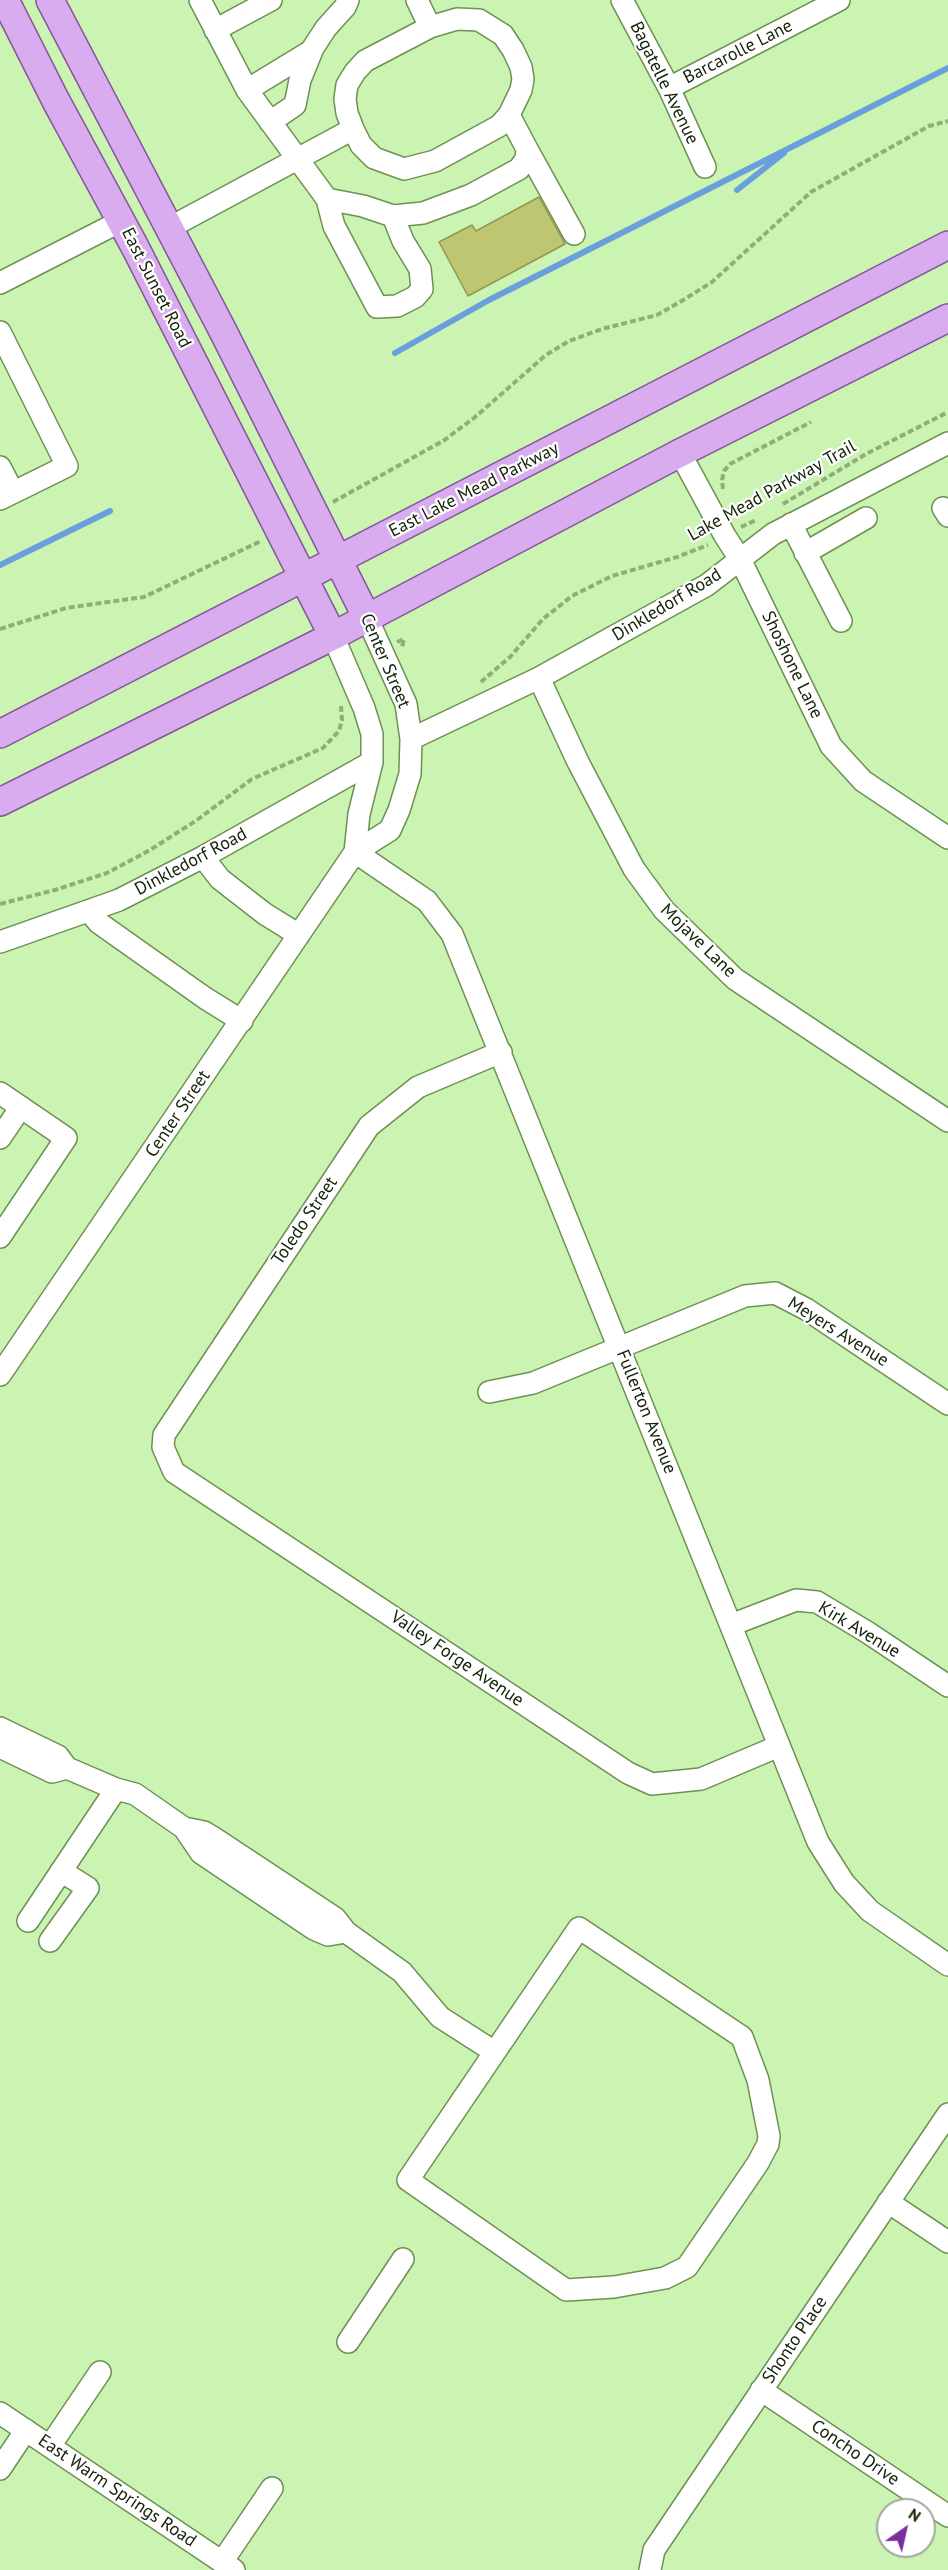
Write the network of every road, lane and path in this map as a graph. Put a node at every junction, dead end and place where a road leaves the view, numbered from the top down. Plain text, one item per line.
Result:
1 (5, 0) edge
2 (50, 0) edge
3 (200, 0) edge
4 (271, 0) edge
5 (348, 0) edge
6 (417, 0) edge
7 (622, 0) edge
8 (839, 0) edge
9 (430, 27) junction
10 (215, 30) junction
11 (311, 51) junction
12 (669, 88) junction
13 (247, 90) junction
14 (509, 115) junction
15 (948, 121) edge
16 (270, 122) junction
17 (353, 129) junction
18 (526, 149) junction
19 (298, 157) junction
20 (705, 167) dead end
21 (327, 199) junction
22 (393, 216) junction
23 (121, 221) junction
24 (169, 228) junction
25 (574, 234) dead end
26 (948, 245) edge
27 (0, 283) edge
28 (948, 318) edge
29 (0, 332) edge
30 (948, 412) edge
31 (811, 422) dead end
32 (948, 443) edge
33 (680, 453) junction
34 (0, 467) edge
35 (7, 496) edge
36 (728, 498) dead end
37 (781, 505) dead end
38 (315, 514) junction
39 (764, 515) dead end
40 (866, 518) dead end
41 (740, 520) dead end
42 (791, 524) junction
43 (747, 525) junction
44 (755, 526) dead end
45 (282, 532) junction
46 (725, 536) junction
47 (805, 553) junction
48 (740, 559) junction
49 (338, 560) junction
50 (304, 578) junction
51 (367, 618) junction
52 (841, 621) dead end
53 (0, 629) edge
54 (333, 636) junction
55 (382, 650) junction
56 (403, 652) dead end
57 (539, 678) junction
58 (477, 686) dead end
59 (338, 696) dead end
60 (0, 734) edge
61 (411, 739) junction
62 (372, 762) junction
63 (0, 802) edge
64 (948, 838) edge
65 (354, 852) junction
66 (204, 857) junction
67 (0, 904) edge
68 (88, 911) junction
69 (299, 935) junction
70 (0, 942) edge
71 (242, 1021) junction
72 (501, 1052) junction
73 (0, 1093) edge
74 (21, 1107) junction
75 (948, 1121) edge
76 (0, 1138) edge
77 (0, 1237) edge
78 (620, 1348) junction
79 (0, 1376) edge
80 (489, 1392) dead end
81 (948, 1404) edge
82 (163, 1447) joint
83 (731, 1625) junction
84 (948, 1686) edge
85 (0, 1728) edge
86 (779, 1746) junction
87 (0, 1747) edge
88 (67, 1768) junction
89 (116, 1790) junction
90 (61, 1871) junction
91 (28, 1921) dead end
92 (50, 1941) dead end
93 (948, 1965) edge
94 (493, 2051) junction
95 (948, 2114) edge
96 (888, 2202) junction
97 (948, 2242) edge
98 (403, 2259) dead end
99 (348, 2342) dead end
100 (100, 2372) dead end
101 (761, 2390) junction
102 (0, 2412) edge
103 (26, 2430) junction
104 (50, 2446) junction
105 (0, 2469) edge
106 (272, 2488) dead end
107 (948, 2516) edge
108 (219, 2565) edge
109 (650, 2570) edge

1 - 23 main road, East Sunset Road
2 - 24 main road
3 - 10 street
4 - 10 street
5 - 11 street
6 - 9 street
7 - 12 street, Bagatelle Avenue
8 - 12 street, Barcarolle Lane
9 - 14 street
9 - 17 street
10 - 13 street
11 - 13 street
11 - 16 street
12 - 20 street, Bagatelle Avenue
13 - 16 street
14 - 17 street
14 - 18 street
15 - 38 path
16 - 19 street
17 - 19 street
18 - 22 street
18 - 25 street
19 - 21 street
19 - 24 street
21 - 22 street
21 - 22 street
23 - 27 street
23 - 45 main road, East Sunset Road
24 - 38 main road
26 - 49 main road, East Lake Mead Parkway
28 - 33 main road
29 - 35 street
30 - 37 path, Lake Mead Parkway Trail
31 - 36 path
32 - 42 street, Dinkledorf Road
33 - 46 street, Shoshone Lane
33 - 51 main road
34 - 35 street
38 - 49 main road
39 - 43 path, Lake Mead Parkway Trail
40 - 47 street
41 - 43 path
42 - 47 street
42 - 48 street, Dinkledorf Road
43 - 44 path
43 - 46 path, Lake Mead Parkway Trail
45 - 50 main road, East Sunset Road
45 - 53 path
46 - 48 street, Shoshone Lane
46 - 58 path, Lake Mead Parkway Trail
47 - 52 street
48 - 57 street, Dinkledorf Road
48 - 64 street, Shoshone Lane
49 - 50 main road, East Lake Mead Parkway
49 - 51 main road, Center Street
50 - 54 main road, Center Street
50 - 60 main road, East Lake Mead Parkway
51 - 54 main road
51 - 55 street, Center Street
54 - 62 street, Center Street
54 - 63 main road
55 - 56 path
55 - 61 street, Center Street
57 - 61 street, Dinkledorf Road
57 - 75 street, Mojave Lane
59 - 67 path
61 - 65 street, Center Street
62 - 65 street, Center Street
62 - 66 street, Dinkledorf Road
65 - 69 street, Center Street
65 - 72 street, Fullerton Avenue
66 - 68 street, Dinkledorf Road
66 - 69 street
68 - 70 street, Dinkledorf Road
68 - 71 street
69 - 71 street, Center Street
71 - 79 street, Center Street
72 - 78 street, Fullerton Avenue
72 - 82 street, Toledo Street
73 - 74 street
74 - 76 street
74 - 77 street
78 - 80 street, Meyers Avenue
78 - 81 street, Meyers Avenue
78 - 83 street, Fullerton Avenue
82 - 86 street, Valley Forge Avenue
83 - 84 street, Kirk Avenue
83 - 86 street, Fullerton Avenue
85 - 88 street
86 - 93 street, Fullerton Avenue
87 - 88 street
88 - 89 street
89 - 90 street
89 - 94 street
90 - 91 street
90 - 92 street
94 - 94 street
95 - 96 street, Shonto Place
96 - 97 street
96 - 101 street, Shonto Place
98 - 99 street
100 - 104 street
101 - 107 street, Concho Drive
101 - 109 street, Shonto Place
102 - 103 street, East Warm Springs Road
103 - 104 street, East Warm Springs Road
103 - 105 street
104 - 108 street, East Warm Springs Road
106 - 108 street

